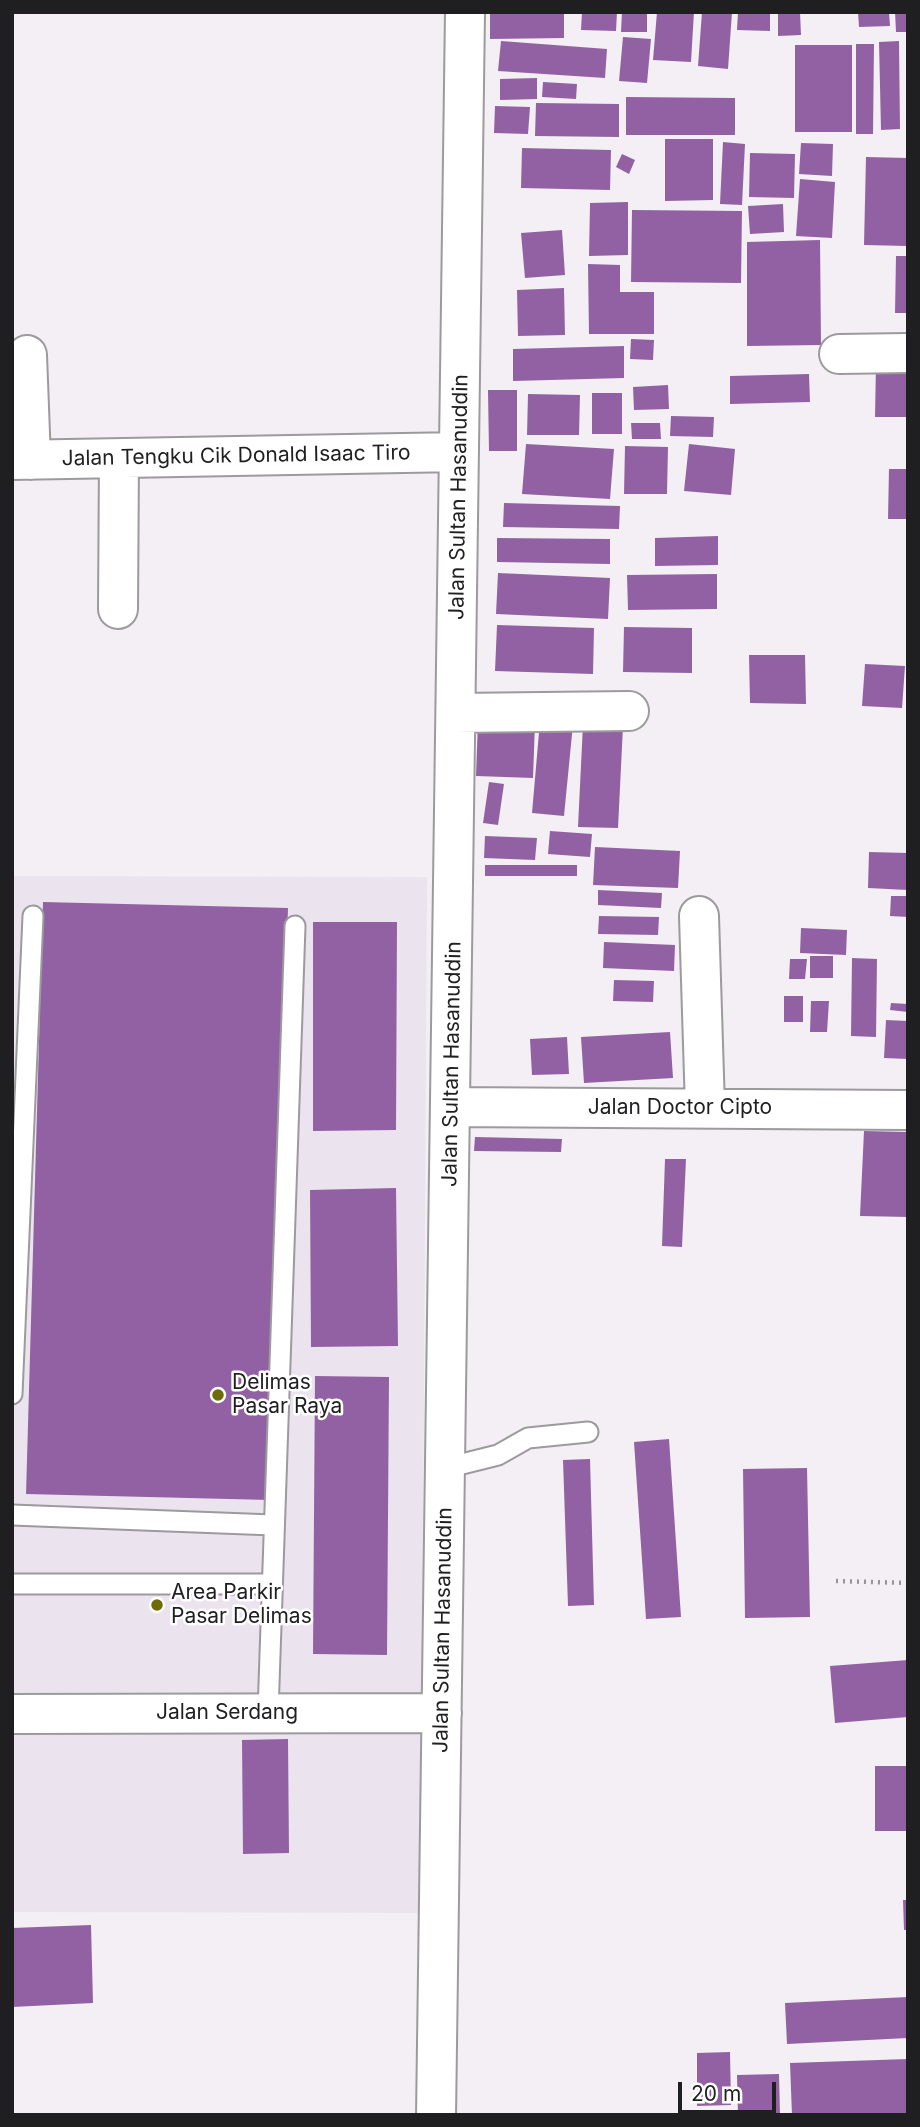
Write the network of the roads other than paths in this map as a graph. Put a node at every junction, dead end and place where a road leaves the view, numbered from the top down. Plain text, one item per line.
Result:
1 (465, 12) edge
2 (908, 353) edge
3 (839, 354) dead end
4 (27, 355) dead end
5 (459, 452) junction
6 (119, 458) junction
7 (21, 460) edge
8 (118, 609) dead end
9 (629, 711) dead end
10 (456, 713) junction
11 (33, 916) dead end
12 (699, 916) dead end
13 (295, 926) dead end
14 (452, 1107) junction
15 (705, 1108) junction
16 (908, 1110) edge
17 (12, 1394) edge
18 (588, 1432) dead end
19 (446, 1468) junction
20 (12, 1516) edge
21 (273, 1525) junction
22 (12, 1584) edge
23 (271, 1584) junction
24 (268, 1713) junction
25 (442, 1713) junction
26 (12, 1714) edge
27 (436, 2115) edge

1 - 5 street, Jalan Sultan Hasanuddin
2 - 3 street
4 - 7 street
5 - 6 street, Jalan Tengku Cik Donald Isaac Tiro
5 - 10 street, Jalan Sultan Hasanuddin
6 - 7 street, Jalan Tengku Cik Donald Isaac Tiro
6 - 8 street
9 - 10 street
10 - 14 street, Jalan Sultan Hasanuddin
11 - 17 lane
12 - 15 street
13 - 21 lane
14 - 15 street, Jalan Doctor Cipto
14 - 19 street, Jalan Sultan Hasanuddin
15 - 16 street, Jalan Doctor Cipto
18 - 19 lane
19 - 25 street, Jalan Sultan Hasanuddin
20 - 21 lane
21 - 23 lane
22 - 23 lane
23 - 24 lane
24 - 25 street, Jalan Serdang
24 - 26 street, Jalan Serdang
25 - 27 street, Jalan Sultan Hasanuddin

